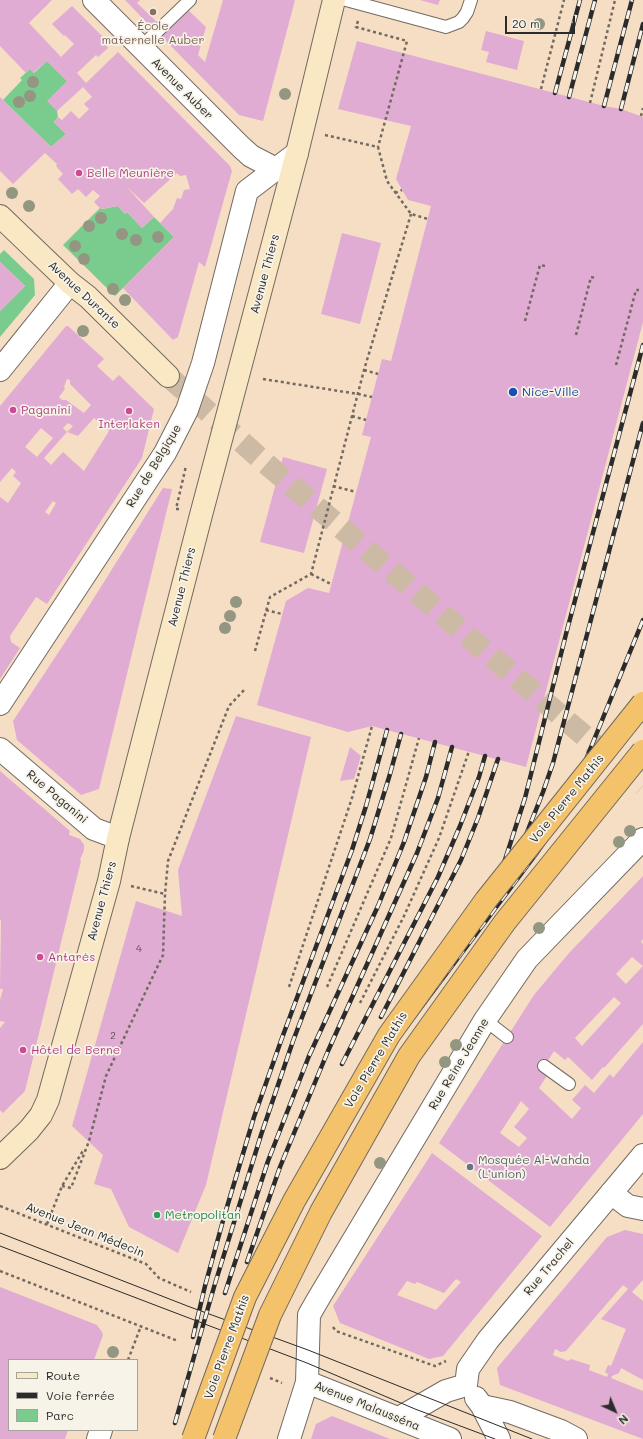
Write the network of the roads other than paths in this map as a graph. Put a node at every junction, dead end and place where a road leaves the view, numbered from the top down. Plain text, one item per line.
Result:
1 (94, 0) edge
2 (190, 0) edge
3 (334, 0) edge
4 (346, 0) edge
5 (471, 0) edge
6 (371, 4) edge
7 (140, 47) junction
8 (297, 153) junction
9 (276, 169) junction
10 (0, 216) edge
11 (70, 283) junction
12 (0, 370) edge
13 (168, 376) tunnel mouth
14 (643, 703) edge
15 (0, 704) edge
16 (0, 749) edge
17 (643, 751) edge
18 (118, 838) junction
19 (643, 839) edge
20 (485, 1020) junction
21 (507, 1037) dead end
22 (544, 1066) dead end
23 (569, 1084) dead end
24 (2, 1152) edge
25 (643, 1155) edge
26 (611, 1193) junction
27 (643, 1209) edge
28 (467, 1377) junction
29 (307, 1382) junction
30 (482, 1406) junction
31 (400, 1418) junction
32 (193, 1439) edge
33 (224, 1439) edge
34 (289, 1439) edge
35 (450, 1439) edge
36 (499, 1439) edge
37 (576, 1439) edge

1 - 7 street, Avenue Auber
2 - 7 lane
3 - 8 street, Avenue Thiers
4 - 6 lane
5 - 6 lane
7 - 9 street, Avenue Auber
8 - 9 street, Rue de Belgique
8 - 18 street, Avenue Thiers
9 - 15 street, Rue de Belgique
10 - 11 street, Avenue Durante
11 - 12 street
11 - 13 street, Avenue Durante
14 - 32 highway, Voie Pierre Mathis, bridge
16 - 18 street, Rue Paganini
17 - 33 highway, bridge
18 - 24 street, Avenue Thiers
19 - 20 street, Rue Reine Jeanne
20 - 21 lane
20 - 29 street, Rue Reine Jeanne
22 - 23 lane
25 - 26 street, Rue Trachel
26 - 27 street
26 - 28 street, Rue Trachel
28 - 30 street
28 - 31 street
29 - 31 street, Avenue Malausséna
29 - 34 street
30 - 36 street
30 - 37 street
31 - 35 street, Avenue Malausséna

